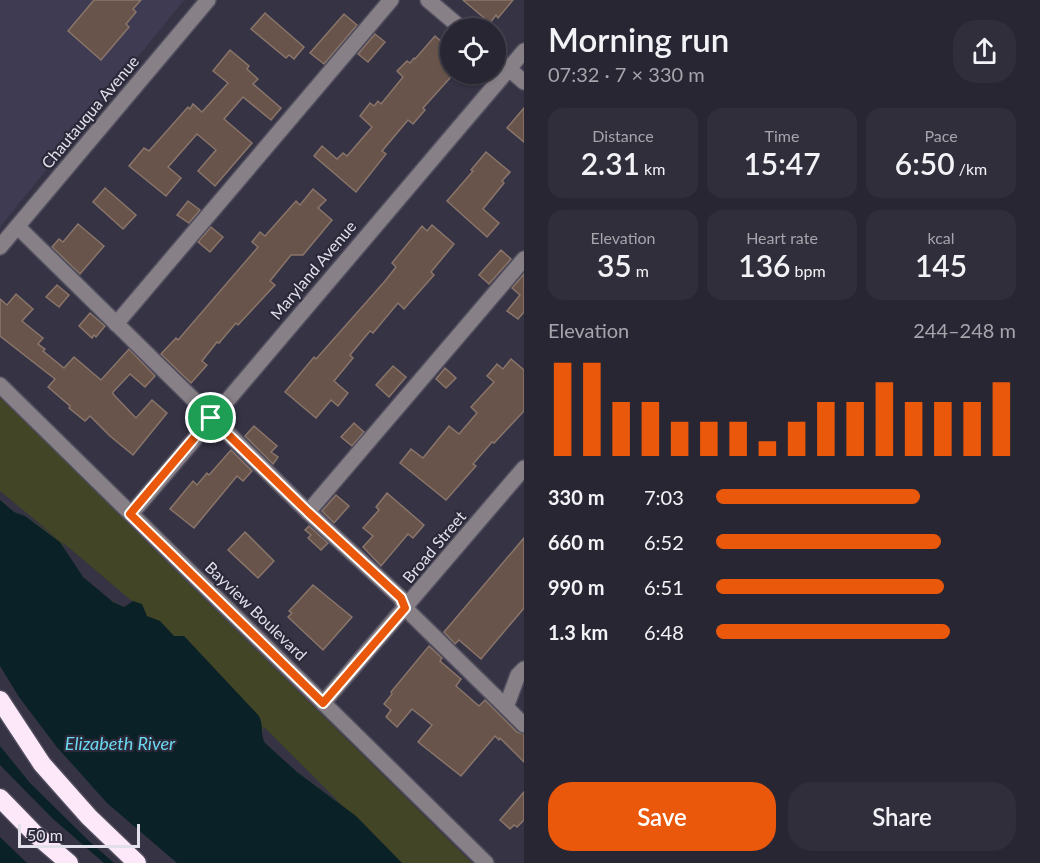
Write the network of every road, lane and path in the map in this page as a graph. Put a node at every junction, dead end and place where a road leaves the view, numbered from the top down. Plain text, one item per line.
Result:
1 (208, 0) edge
2 (391, 0) edge
3 (428, 0) edge
4 (449, 18) edge
5 (524, 51) edge
6 (508, 69) junction
7 (524, 82) edge
8 (18, 227) junction
9 (0, 247) edge
10 (524, 259) edge
11 (116, 324) junction
12 (0, 386) edge
13 (211, 418) junction
14 (524, 468) edge
15 (308, 512) junction
16 (130, 514) junction
17 (405, 608) junction
18 (524, 669) edge
19 (0, 700) edge
20 (323, 703) junction
21 (506, 707) junction
22 (0, 720) edge
23 (524, 725) edge
24 (42, 764) junction
25 (0, 798) edge
26 (69, 863) edge
27 (137, 863) edge
28 (486, 863) edge

1 - 8 street, Chautauqua Avenue
2 - 11 street
3 - 4 street
5 - 6 street, Maryland Avenue
6 - 7 street
6 - 13 street, Maryland Avenue
8 - 9 street, Chautauqua Avenue
8 - 11 street
10 - 15 street
11 - 13 street
12 - 16 street, Bayview Boulevard
13 - 15 street
13 - 16 street, Maryland Avenue
14 - 17 street, Broad Street
15 - 17 street
16 - 20 street, Bayview Boulevard
17 - 20 street, Broad Street
17 - 21 street
18 - 21 street
19 - 24 highway
20 - 28 street, Bayview Boulevard
21 - 23 street
22 - 24 highway
24 - 27 highway
25 - 26 highway

